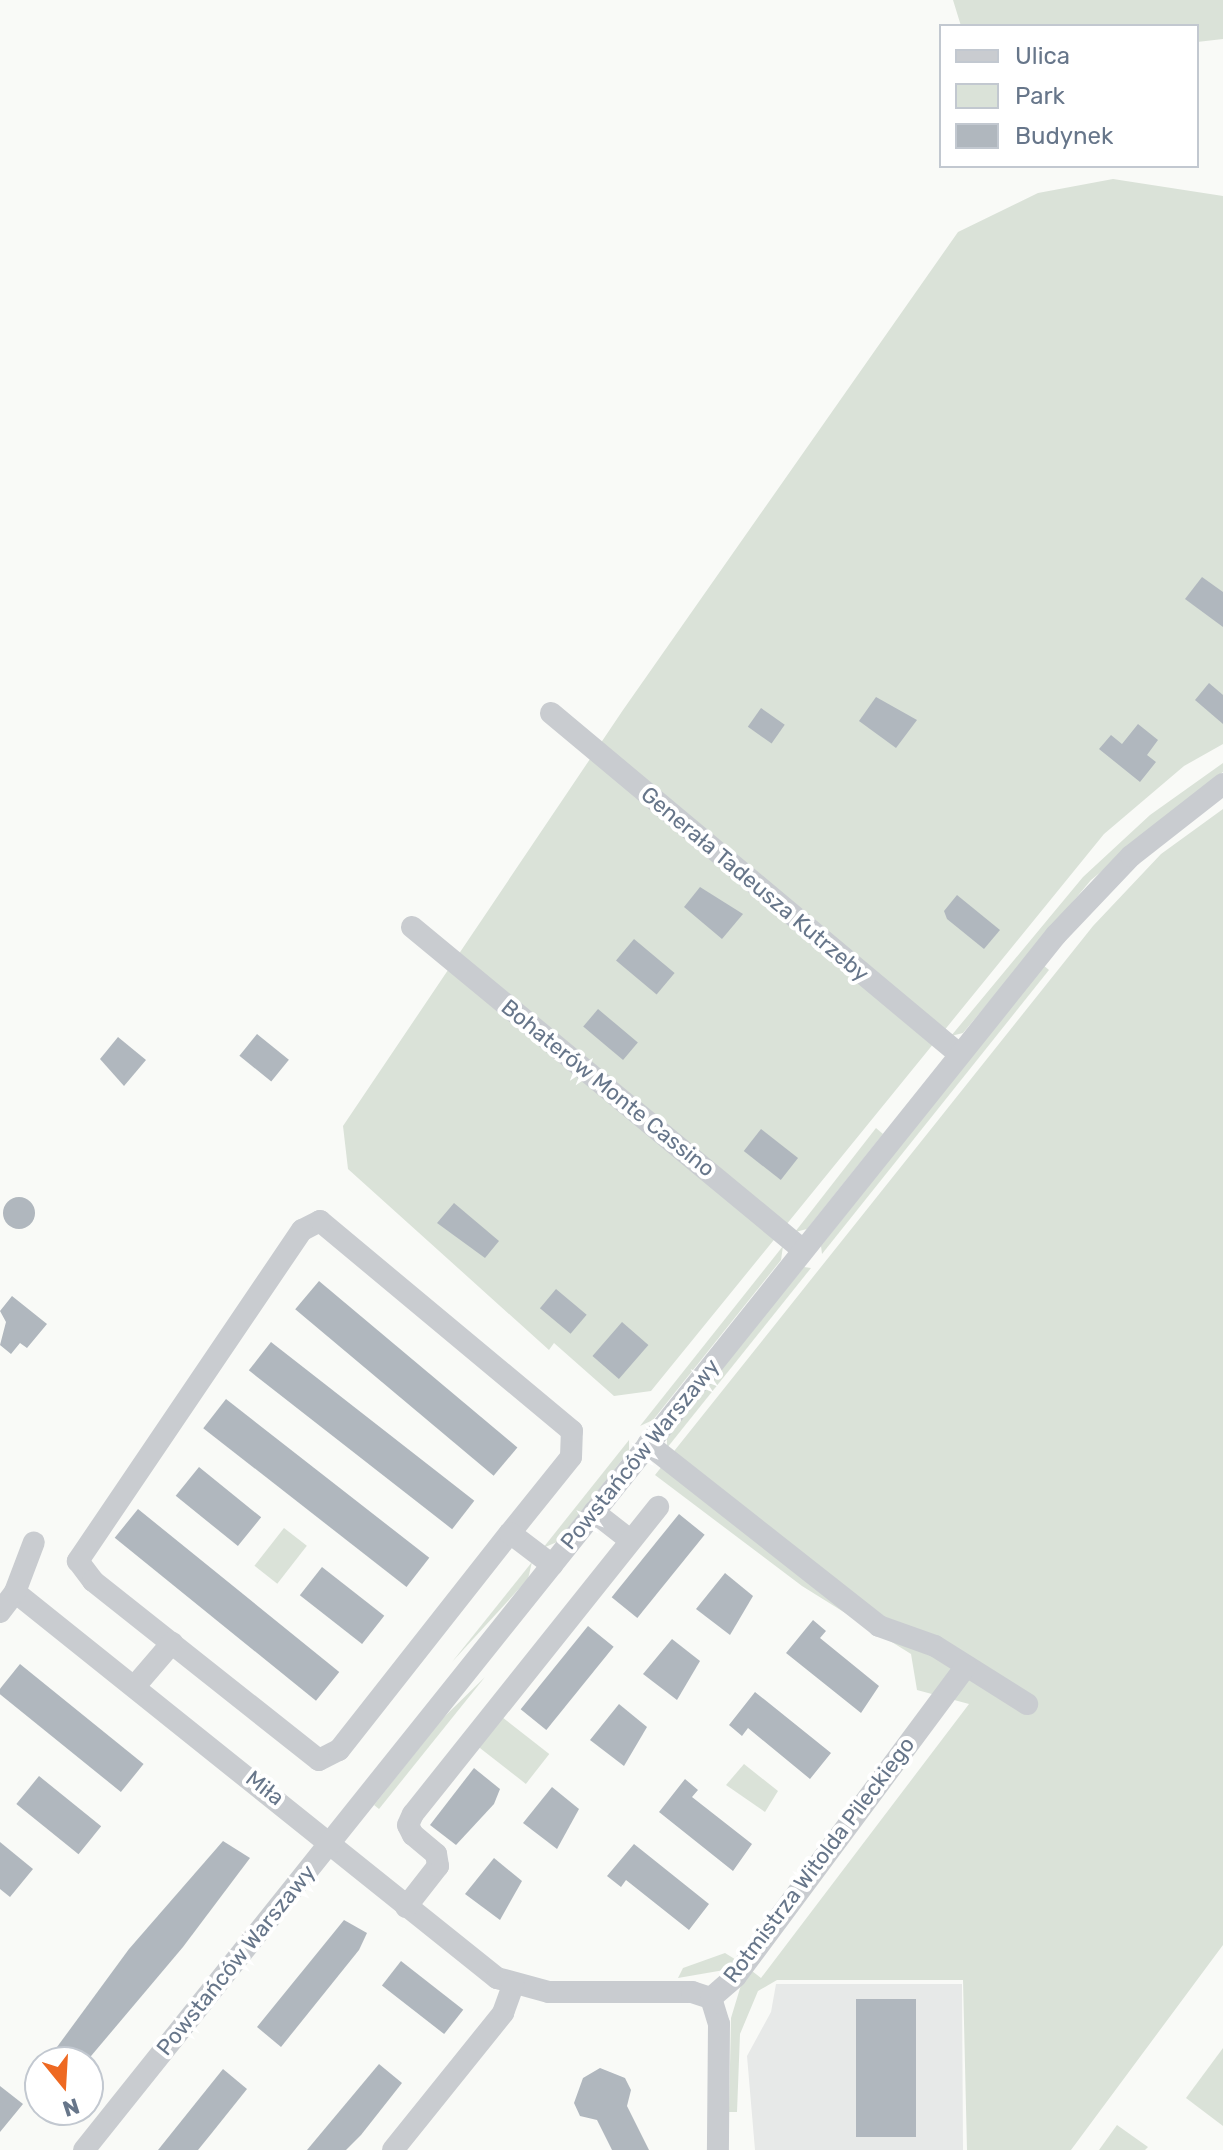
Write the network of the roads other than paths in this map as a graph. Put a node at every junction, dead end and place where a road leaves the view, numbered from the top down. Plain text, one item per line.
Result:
1 (551, 713) dead end
2 (1223, 784) edge
3 (412, 927) dead end
4 (959, 1054) junction
5 (803, 1250) junction
6 (648, 1444) junction
7 (658, 1507) dead end
8 (594, 1512) junction
9 (510, 1533) junction
10 (630, 1540) junction
11 (34, 1542) dead end
12 (552, 1565) junction
13 (15, 1592) junction
14 (0, 1612) edge
15 (172, 1643) junction
16 (966, 1666) junction
17 (135, 1686) junction
18 (1027, 1704) dead end
19 (330, 1843) junction
20 (406, 1907) junction
21 (513, 1985) junction
22 (711, 1998) junction
23 (84, 2150) edge
24 (393, 2150) edge
25 (718, 2150) edge

1 - 4 street, Generała Tadeusza Kutrzeby
2 - 4 street, Powstańców Warszawy
3 - 5 street, Bohaterów Monte Cassino
4 - 5 street, Powstańców Warszawy
5 - 6 street, Powstańców Warszawy
6 - 8 street, Powstańców Warszawy
6 - 16 street
7 - 10 street
8 - 10 street
8 - 12 street, Powstańców Warszawy
9 - 12 street
9 - 15 street
9 - 15 street
10 - 20 street
11 - 13 street
12 - 19 street, Powstańców Warszawy
13 - 14 street
13 - 17 street, Miła
15 - 17 street
16 - 18 street
16 - 22 street, Rotmistrza Witolda Pileckiego
17 - 19 street, Miła
19 - 20 street, Miła
19 - 23 street, Powstańców Warszawy
20 - 21 street, Miła
21 - 22 street, Rotmistrza Witolda Pileckiego
21 - 24 street
22 - 25 street

